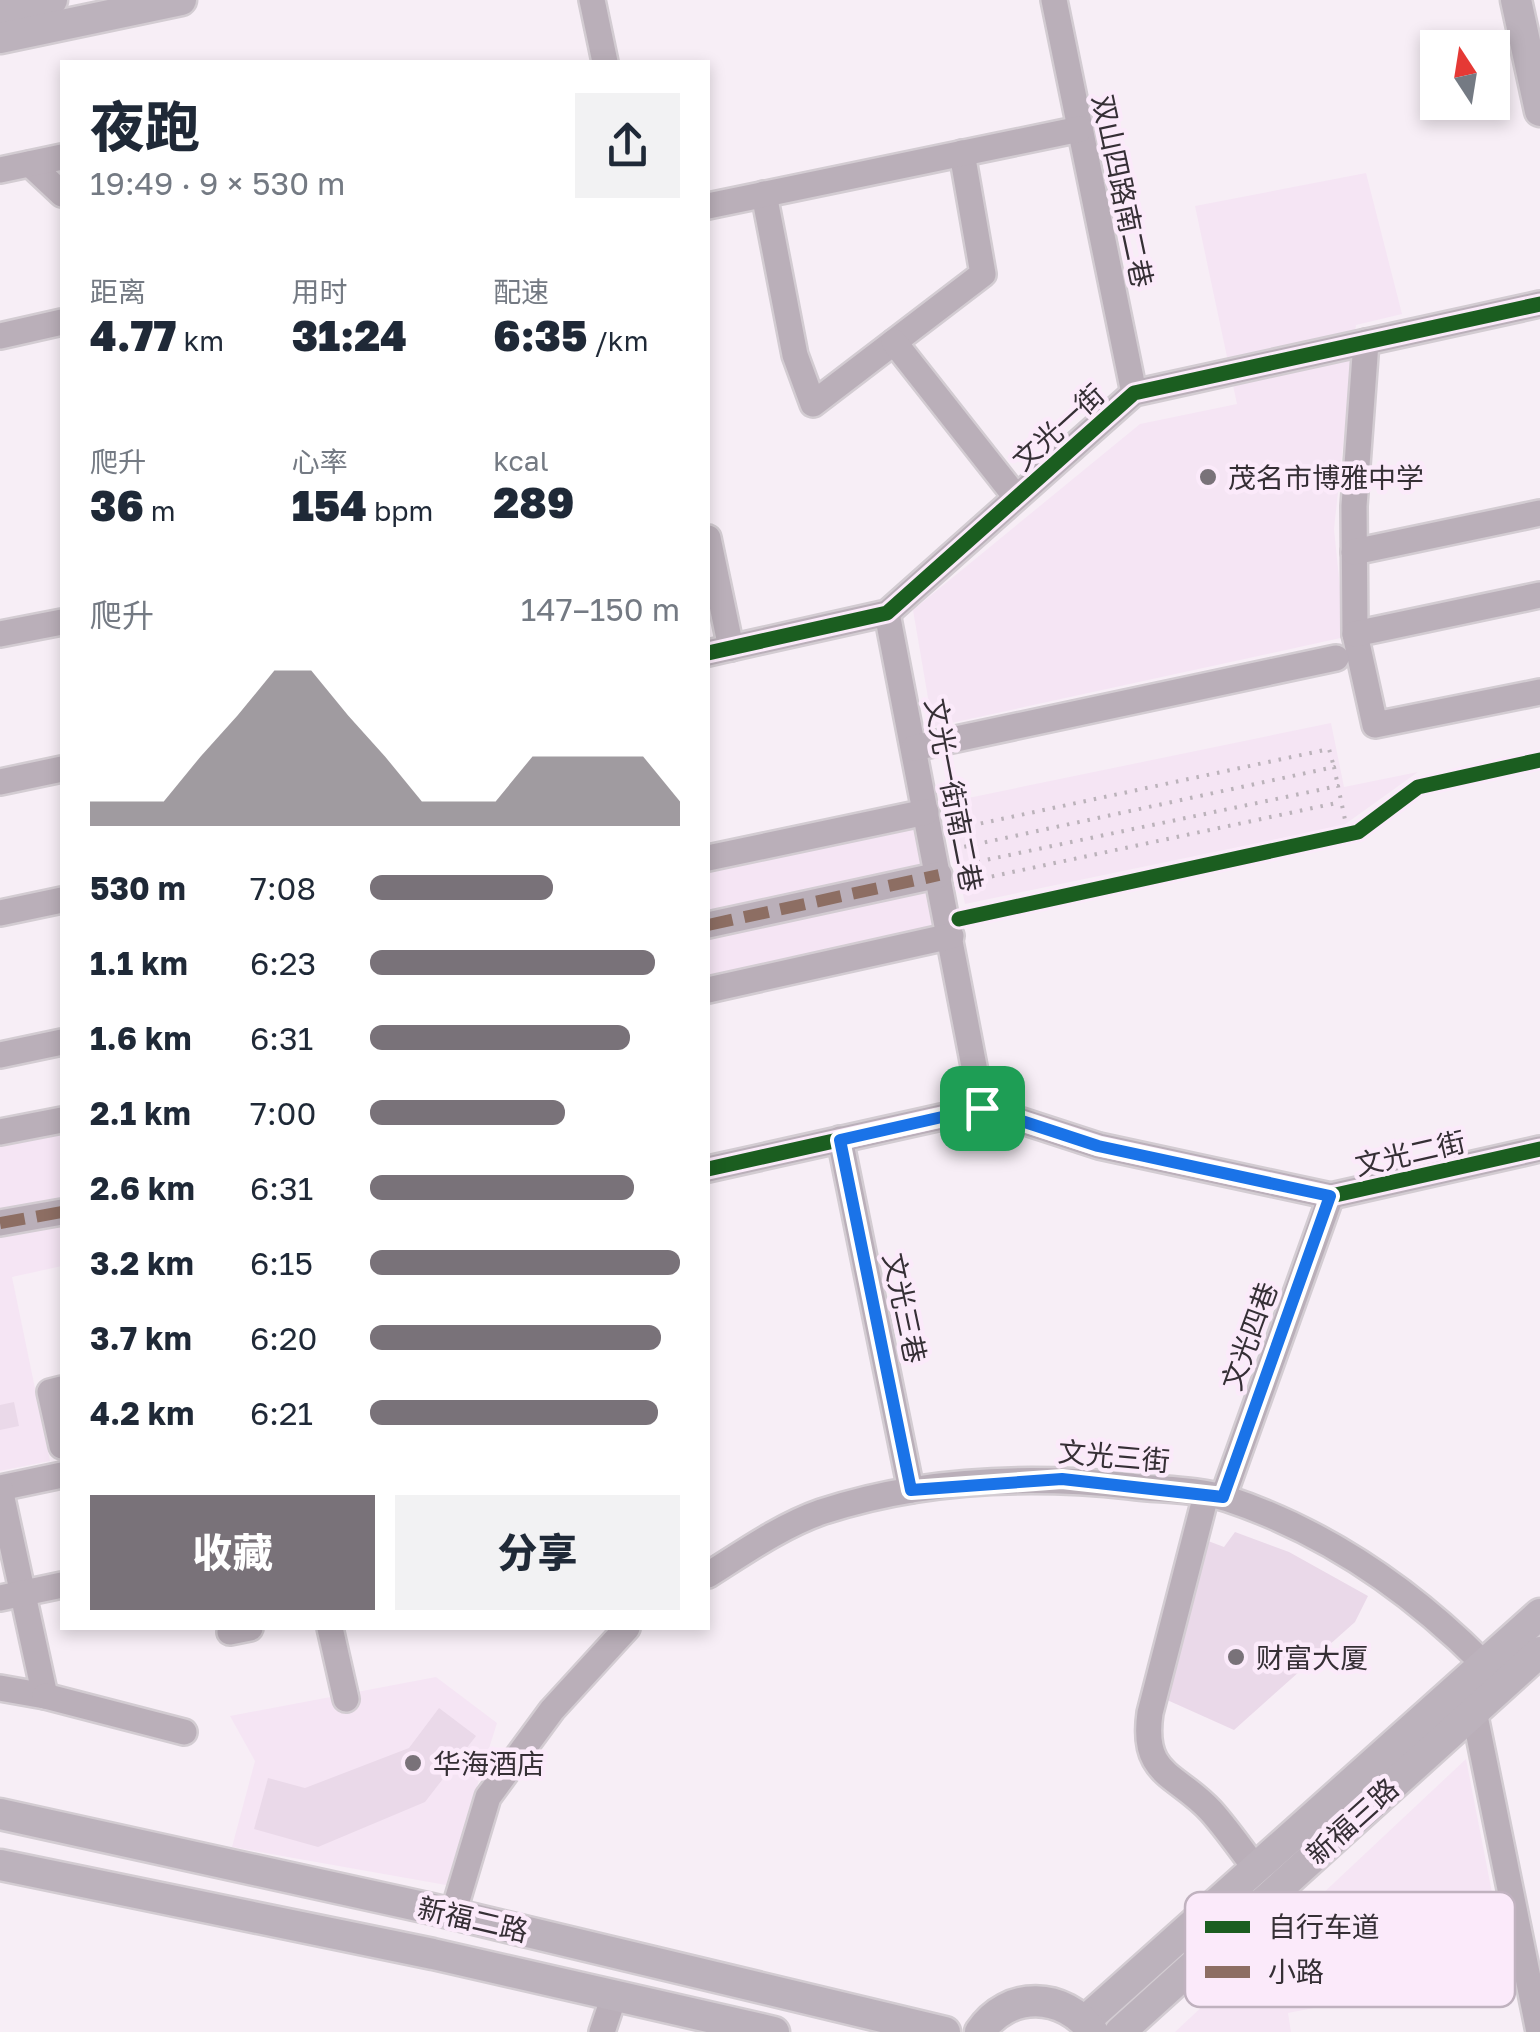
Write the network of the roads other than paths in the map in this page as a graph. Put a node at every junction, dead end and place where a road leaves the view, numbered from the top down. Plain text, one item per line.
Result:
1 (52, 0) edge
2 (181, 0) edge
3 (592, 0) edge
4 (1054, 0) edge
5 (1516, 0) edge
6 (0, 11) edge
7 (0, 38) edge
8 (605, 60) edge
9 (1540, 111) edge
10 (1080, 129) junction
11 (962, 153) junction
12 (60, 157) edge
13 (30, 164) junction
14 (0, 170) edge
15 (60, 192) edge
16 (764, 194) junction
17 (710, 206) edge
18 (1540, 304) edge
19 (60, 322) edge
20 (0, 336) edge
21 (894, 342) junction
22 (1366, 342) junction
23 (1134, 394) junction
24 (1016, 498) junction
25 (1540, 513) edge
26 (1354, 552) junction
27 (710, 558) edge
28 (1540, 595) edge
29 (887, 613) junction
30 (60, 622) edge
31 (0, 634) edge
32 (1355, 634) junction
33 (719, 650) edge
34 (1336, 658) dead end
35 (1540, 692) edge
36 (914, 748) junction
37 (60, 769) edge
38 (0, 782) edge
39 (935, 855) junction
40 (710, 858) edge
41 (60, 900) edge
42 (0, 913) edge
43 (710, 925) edge
44 (951, 936) junction
45 (710, 990) edge
46 (60, 1042) edge
47 (0, 1055) edge
48 (982, 1108) junction
49 (60, 1120) edge
50 (0, 1132) edge
51 (840, 1140) junction
52 (1540, 1149) edge
53 (710, 1169) edge
54 (1330, 1196) junction
55 (60, 1212) edge
56 (0, 1224) edge
57 (60, 1390) edge
58 (60, 1437) edge
59 (60, 1475) edge
60 (0, 1489) edge
61 (911, 1490) junction
62 (1215, 1496) junction
63 (710, 1574) edge
64 (60, 1585) edge
65 (11, 1596) edge
66 (1540, 1614) edge
67 (330, 1630) edge
68 (618, 1630) edge
69 (1540, 1652) edge
70 (1482, 1662) junction
71 (0, 1688) edge
72 (44, 1696) junction
73 (346, 1699) dead end
74 (1474, 1711) junction
75 (184, 1732) dead end
76 (0, 1814) edge
77 (0, 1865) edge
78 (1255, 1868) junction
79 (1230, 1892) edge
80 (1274, 1892) edge
81 (1511, 1892) edge
82 (1515, 1913) edge
83 (453, 1914) junction
84 (1185, 1935) edge
85 (1185, 1973) edge
86 (613, 1999) junction
87 (1089, 2027) edge
88 (602, 2032) edge
89 (774, 2032) edge
90 (945, 2032) edge
91 (980, 2032) edge
92 (1120, 2032) edge
93 (1539, 2032) edge

1 - 6 main road
2 - 7 main road
3 - 8 street
4 - 10 street, 双山四路南二巷
5 - 9 main road
10 - 11 street
10 - 23 street, 双山四路南二巷
11 - 16 street
11 - 21 street
12 - 13 street
13 - 14 street
13 - 15 street
16 - 17 street
16 - 21 street
18 - 22 street, 文光一街
19 - 20 street
21 - 24 street
22 - 23 street, 文光一街
22 - 26 street
23 - 24 street, 文光一街
24 - 29 street, 文光一街
25 - 26 street
26 - 32 street
27 - 33 street
28 - 32 street
29 - 33 street, 文光一街
29 - 36 street, 文光一街南二巷
30 - 31 street
32 - 35 street
34 - 36 street
36 - 39 street, 文光一街南二巷
37 - 38 street
39 - 40 street
39 - 43 street
39 - 44 street, 文光一街南二巷
41 - 42 street
44 - 45 street
44 - 48 street, 文光一街南二巷
46 - 47 street
48 - 51 street
48 - 54 street, 文光二街
49 - 50 street
51 - 53 street
51 - 61 street, 文光三巷
52 - 54 street, 文光二街
54 - 62 street, 文光四巷
55 - 56 street
57 - 58 street
59 - 60 street
60 - 65 street
61 - 62 street, 文光三街
61 - 63 street, 文光三街
62 - 70 street, 文光三街
62 - 78 street, 文光四巷
64 - 65 street
65 - 72 street
66 - 70 main road
67 - 73 street
68 - 83 street
69 - 74 main road, 新福三路
70 - 78 main road
71 - 72 street
72 - 75 street
74 - 80 main road, 新福三路
74 - 81 street
76 - 83 main road, 新福二路
77 - 86 main road, 新福二路
78 - 79 main road
82 - 93 street
83 - 90 main road, 新福二路
84 - 87 main road
85 - 92 main road, 新福三路
86 - 88 street
86 - 89 main road, 新福二路
87 - 91 main road

